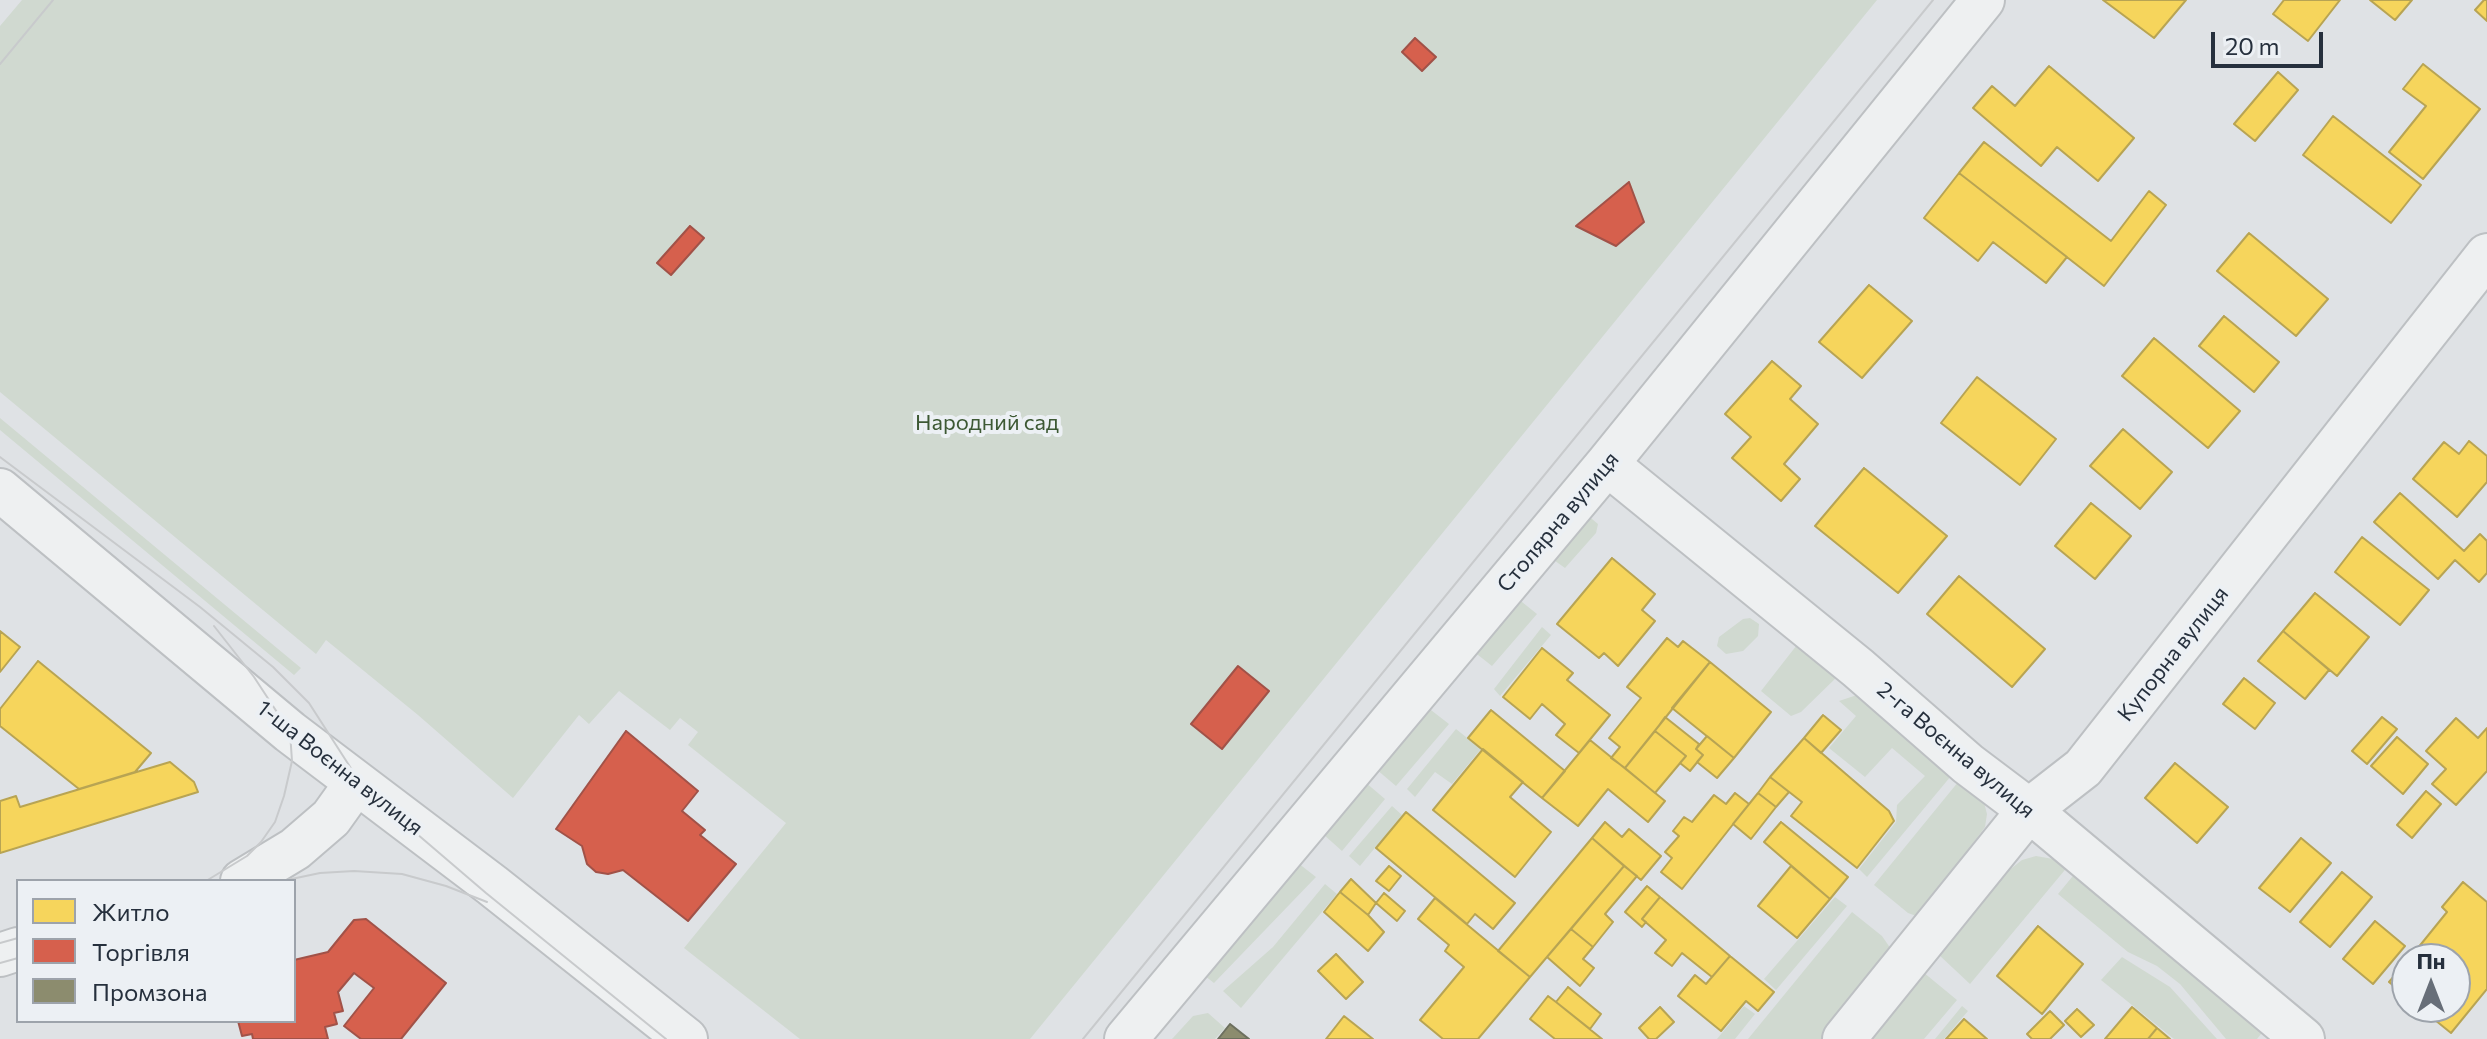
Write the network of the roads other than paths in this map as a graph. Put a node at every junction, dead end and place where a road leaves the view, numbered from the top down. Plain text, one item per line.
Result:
1 (1983, 0) edge
2 (2487, 255) edge
3 (1607, 464) junction
4 (0, 490) edge
5 (356, 783) junction
6 (2029, 810) junction
7 (245, 879) edge
8 (686, 1039) edge
9 (1126, 1039) edge
10 (1844, 1039) edge
11 (2303, 1039) edge

1 - 3 street, Столярна вулиця
2 - 6 street, Купорна вулиця
3 - 6 street, 2-га Воєнна вулиця
3 - 9 street, Столярна вулиця
4 - 5 street, 1-ша Воєнна вулиця
5 - 7 street
5 - 8 street, 1-ша Воєнна вулиця
6 - 10 street, Купорна вулиця
6 - 11 street, 2-га Воєнна вулиця

